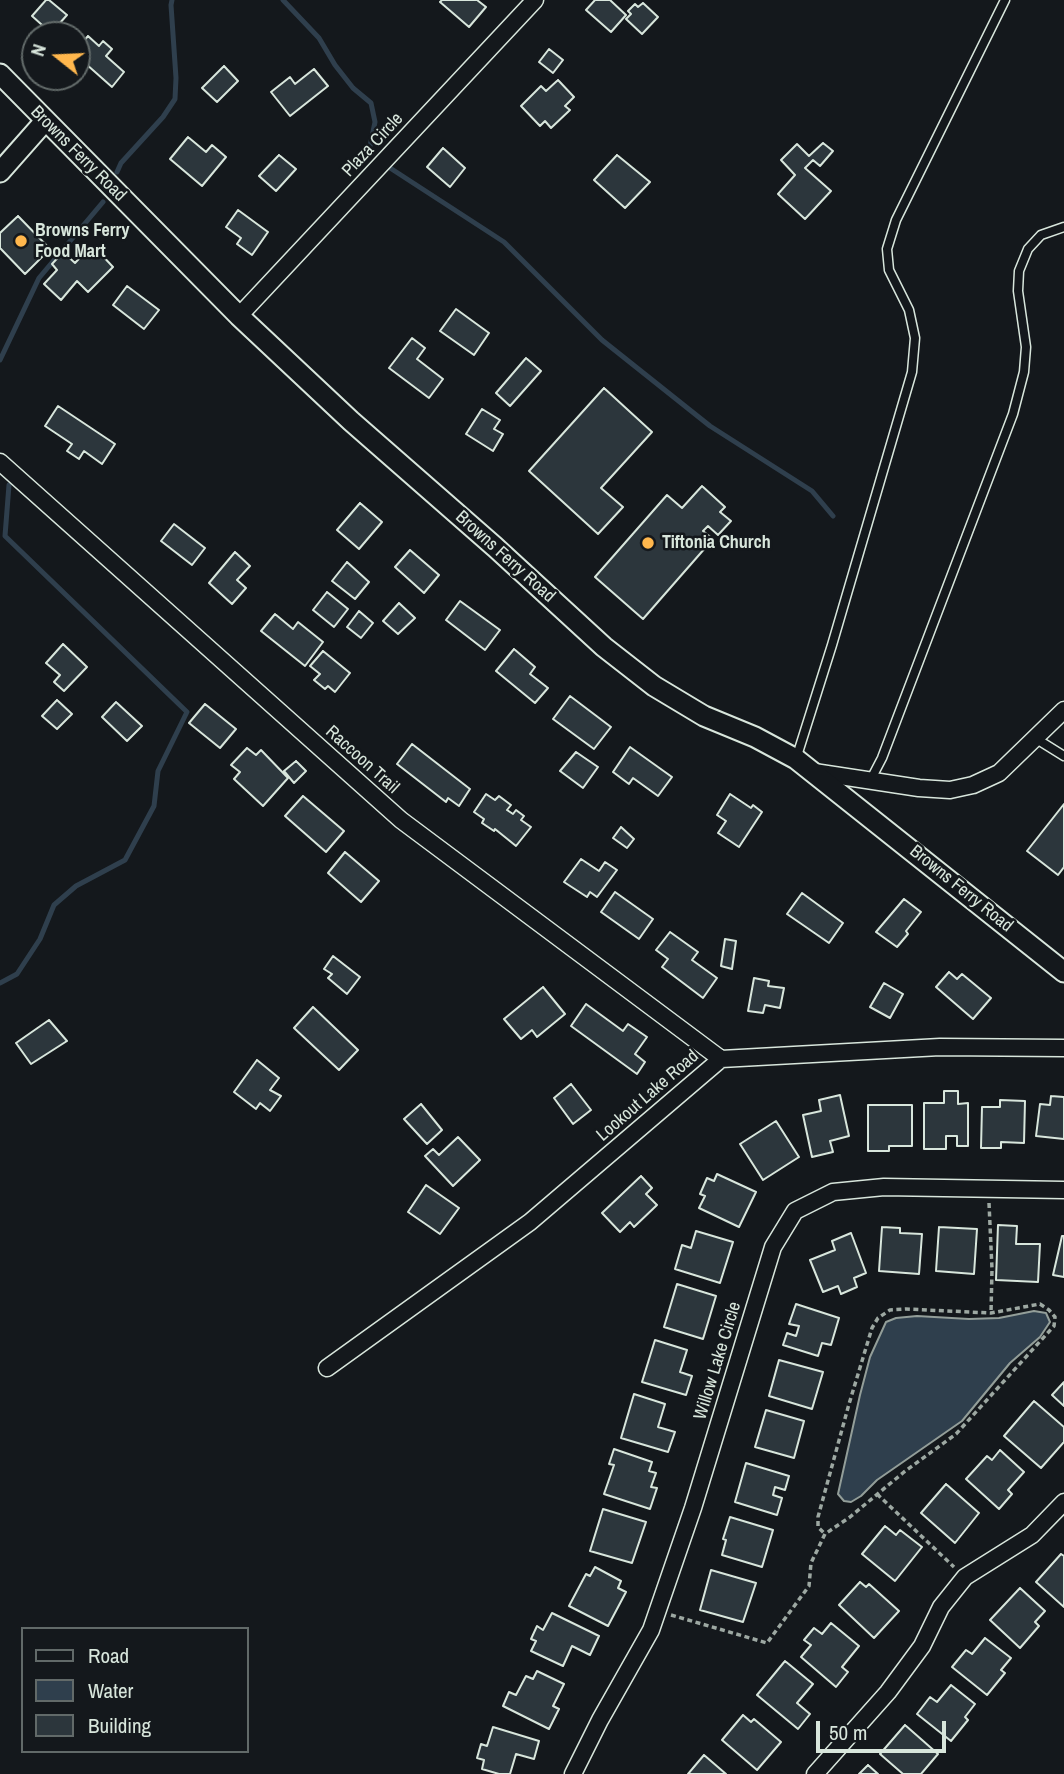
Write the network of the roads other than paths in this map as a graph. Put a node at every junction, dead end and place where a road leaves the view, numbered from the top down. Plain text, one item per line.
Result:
1 (535, 0) edge
2 (1005, 0) edge
3 (0, 74) edge
4 (45, 121) junction
5 (0, 172) edge
6 (1064, 228) edge
7 (239, 316) junction
8 (0, 462) edge
9 (1064, 710) edge
10 (1035, 738) junction
11 (1064, 756) edge
12 (796, 759) junction
13 (814, 772) junction
14 (870, 781) junction
15 (1064, 972) edge
16 (1064, 1048) edge
17 (721, 1059) junction
18 (1064, 1190) edge
19 (327, 1368) dead end
20 (1064, 1502) edge
21 (573, 1774) edge
22 (815, 1774) edge

1 - 7 street, Plaza Circle
2 - 12 lane
3 - 4 street, Browns Ferry Road
4 - 5 street
4 - 7 street, Browns Ferry Road
6 - 14 lane
7 - 12 street, Browns Ferry Road
8 - 17 street, Raccoon Trail
9 - 10 street
10 - 11 lane
10 - 14 street
12 - 13 street, Browns Ferry Road
13 - 14 street
13 - 15 street, Browns Ferry Road
16 - 17 street, Lookout Lake Road
17 - 19 street, Lookout Lake Road
18 - 21 street, Willow Lake Circle
20 - 22 street

